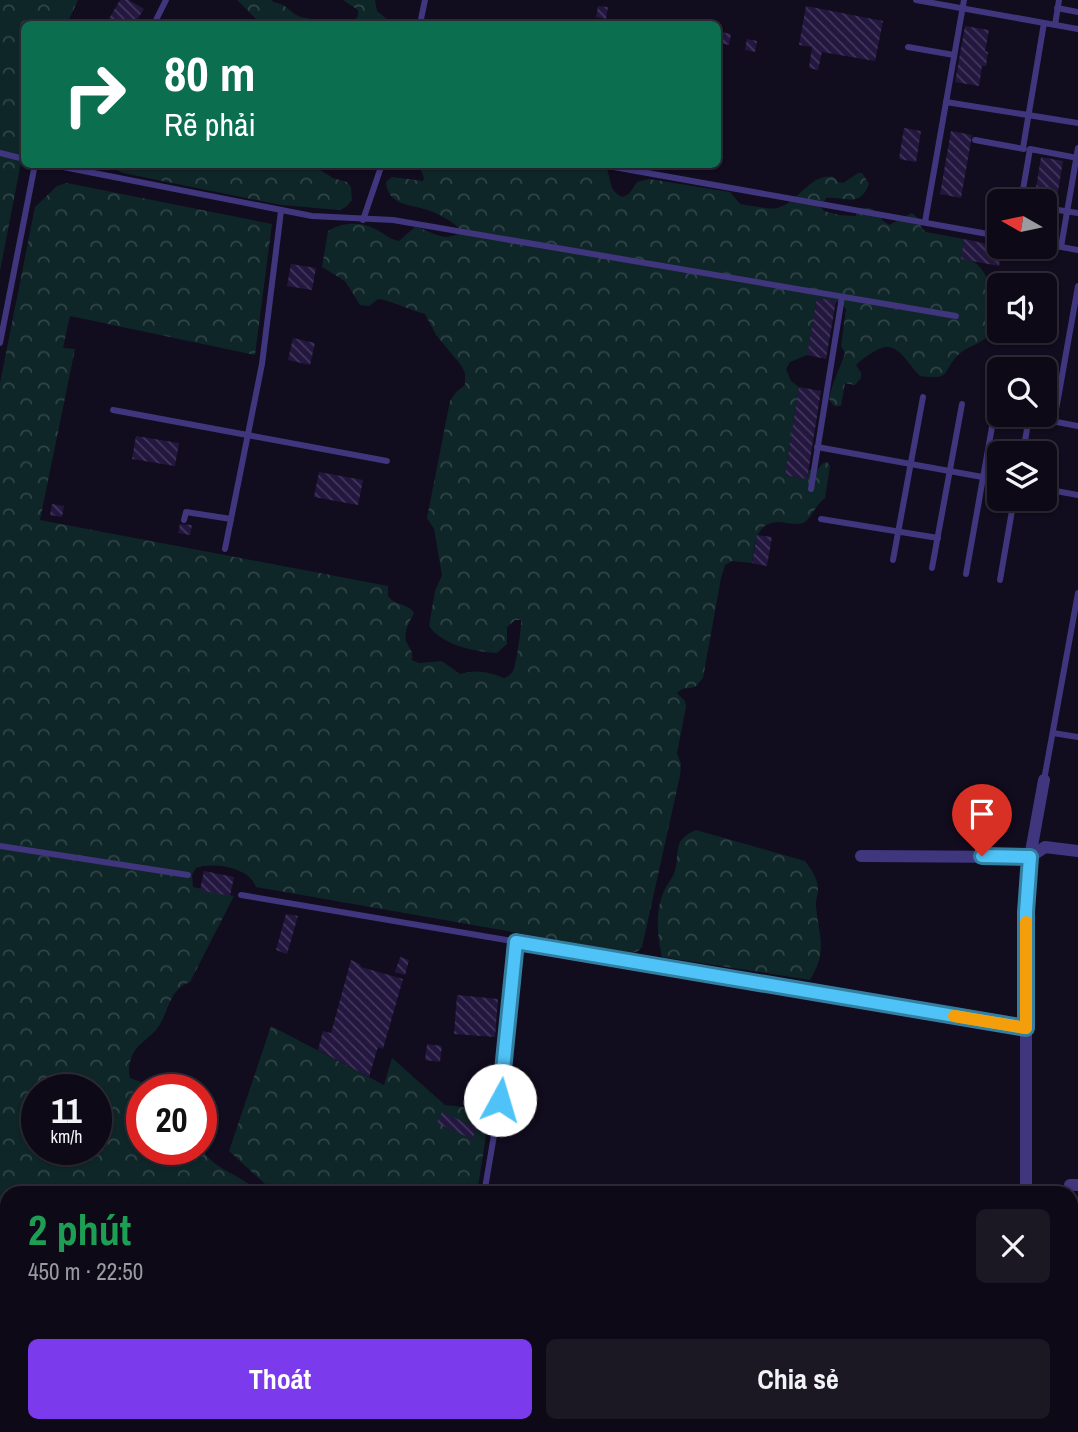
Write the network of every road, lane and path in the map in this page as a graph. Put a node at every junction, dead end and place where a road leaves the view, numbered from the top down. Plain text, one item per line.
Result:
1 (166, 0) edge
2 (425, 0) edge
3 (916, 0) edge
4 (964, 0) edge
5 (1059, 0) edge
6 (962, 8) junction
7 (1057, 8) junction
8 (1078, 12) edge
9 (156, 21) edge
10 (421, 21) edge
11 (1044, 23) junction
12 (1055, 25) junction
13 (1078, 29) edge
14 (908, 47) dead end
15 (954, 55) junction
16 (946, 102) junction
17 (1028, 115) junction
18 (1078, 122) edge
19 (975, 140) dead end
20 (1078, 148) edge
21 (1026, 149) junction
22 (0, 153) edge
23 (21, 158) edge
24 (1077, 158) edge
25 (35, 168) edge
26 (67, 168) edge
27 (91, 168) edge
28 (381, 168) edge
29 (620, 168) edge
30 (90, 173) junction
31 (1022, 189) edge
32 (1057, 210) edge
33 (281, 211) junction
34 (1067, 211) junction
35 (1078, 213) edge
36 (363, 220) junction
37 (925, 222) junction
38 (987, 234) edge
39 (1057, 246) edge
40 (1061, 247) junction
41 (1078, 250) edge
42 (1078, 286) edge
43 (842, 297) junction
44 (956, 316) dead end
45 (0, 344) edge
46 (923, 397) dead end
47 (962, 404) dead end
48 (1057, 404) edge
49 (113, 410) dead end
50 (1057, 422) edge
51 (1078, 426) edge
52 (992, 427) edge
53 (248, 435) junction
54 (817, 447) junction
55 (387, 461) dead end
56 (911, 464) junction
57 (950, 471) junction
58 (983, 477) junction
59 (987, 478) edge
60 (811, 489) dead end
61 (1057, 491) edge
62 (1078, 495) edge
63 (1012, 511) edge
64 (231, 519) junction
65 (821, 519) dead end
66 (184, 520) dead end
67 (898, 531) junction
68 (938, 538) junction
69 (225, 549) dead end
70 (893, 561) dead end
71 (932, 568) dead end
72 (966, 574) dead end
73 (1000, 580) dead end
74 (1078, 593) edge
75 (1075, 630) edge
76 (1053, 733) junction
77 (1078, 737) edge
78 (1044, 780) joint
79 (0, 846) edge
80 (1078, 851) edge
81 (861, 856) dead end
82 (1030, 857) junction
83 (188, 875) dead end
84 (241, 895) dead end
85 (516, 942) junction
86 (1026, 1028) junction
87 (485, 1186) edge
88 (1026, 1186) edge

1 - 9 lane
2 - 10 lane
3 - 6 lane
4 - 6 lane
5 - 7 lane
6 - 11 lane
6 - 15 lane
7 - 8 lane
7 - 12 lane
11 - 12 lane
11 - 17 lane
12 - 13 lane
14 - 15 lane
15 - 16 lane
16 - 17 lane
16 - 37 lane
17 - 18 lane
17 - 21 lane
19 - 21 lane
20 - 24 lane
21 - 24 lane
21 - 31 lane
22 - 23 lane
24 - 34 lane
25 - 45 lane
26 - 30 lane
27 - 30 lane
28 - 36 lane
29 - 37 lane
30 - 33 lane
32 - 34 lane
33 - 36 lane
33 - 53 lane
34 - 35 lane
34 - 40 lane
36 - 43 lane
37 - 38 lane
39 - 40 lane
40 - 41 lane
42 - 48 lane
43 - 44 lane
43 - 54 lane
46 - 56 lane
47 - 57 lane
49 - 53 lane
50 - 51 lane
52 - 58 lane
53 - 55 lane
53 - 64 lane
54 - 56 lane
54 - 60 lane
56 - 57 lane
56 - 67 lane
57 - 58 lane
57 - 68 lane
58 - 59 lane
58 - 72 lane
61 - 62 lane
63 - 73 lane
64 - 66 lane
64 - 69 lane
65 - 67 lane
67 - 68 lane
67 - 70 lane
68 - 71 lane
74 - 75 lane
75 - 76 lane
76 - 77 lane
76 - 78 lane
78 - 82 street
79 - 83 lane
80 - 82 street
81 - 82 street
82 - 86 street
84 - 85 lane
85 - 86 lane
85 - 87 lane
86 - 88 street

